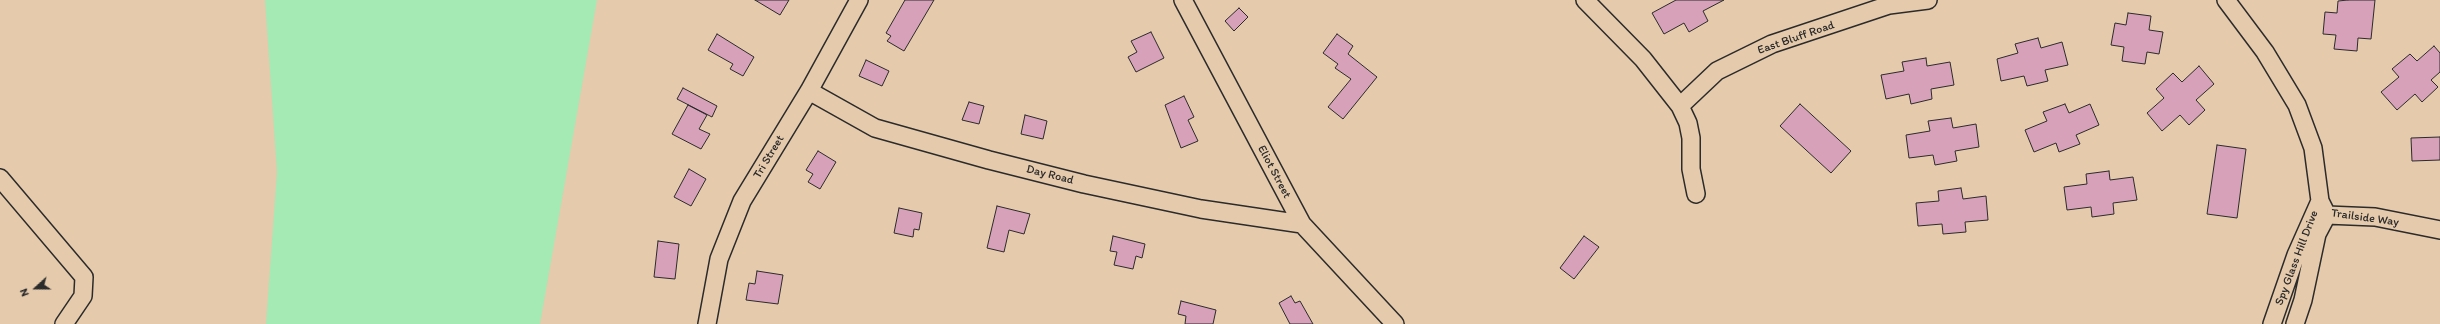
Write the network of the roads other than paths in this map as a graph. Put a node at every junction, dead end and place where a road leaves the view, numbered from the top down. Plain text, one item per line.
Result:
1 (859, 0) edge
2 (1183, 0) edge
3 (1586, 0) edge
4 (1928, 0) edge
5 (2226, 0) edge
6 (808, 91) junction
7 (1680, 106) junction
8 (0, 178) edge
9 (1696, 194) dead end
10 (2323, 208) junction
11 (1302, 224) junction
12 (2440, 230) edge
13 (64, 324) edge
14 (707, 324) edge
15 (1395, 324) edge
16 (2272, 324) edge
17 (2295, 324) edge

1 - 6 street, Tri Street
2 - 11 street, Eliot Street
3 - 7 street
4 - 7 street, East Bluff Road
5 - 10 street, Spy Glass Hill Drive
6 - 11 street, Day Road
6 - 14 street, Tri Street
7 - 9 street
8 - 13 street
10 - 12 street, Trailside Way
10 - 16 street, Spy Glass Hill Drive
10 - 17 street, Spy Glass Hill Drive
11 - 15 street, Eliot Street

